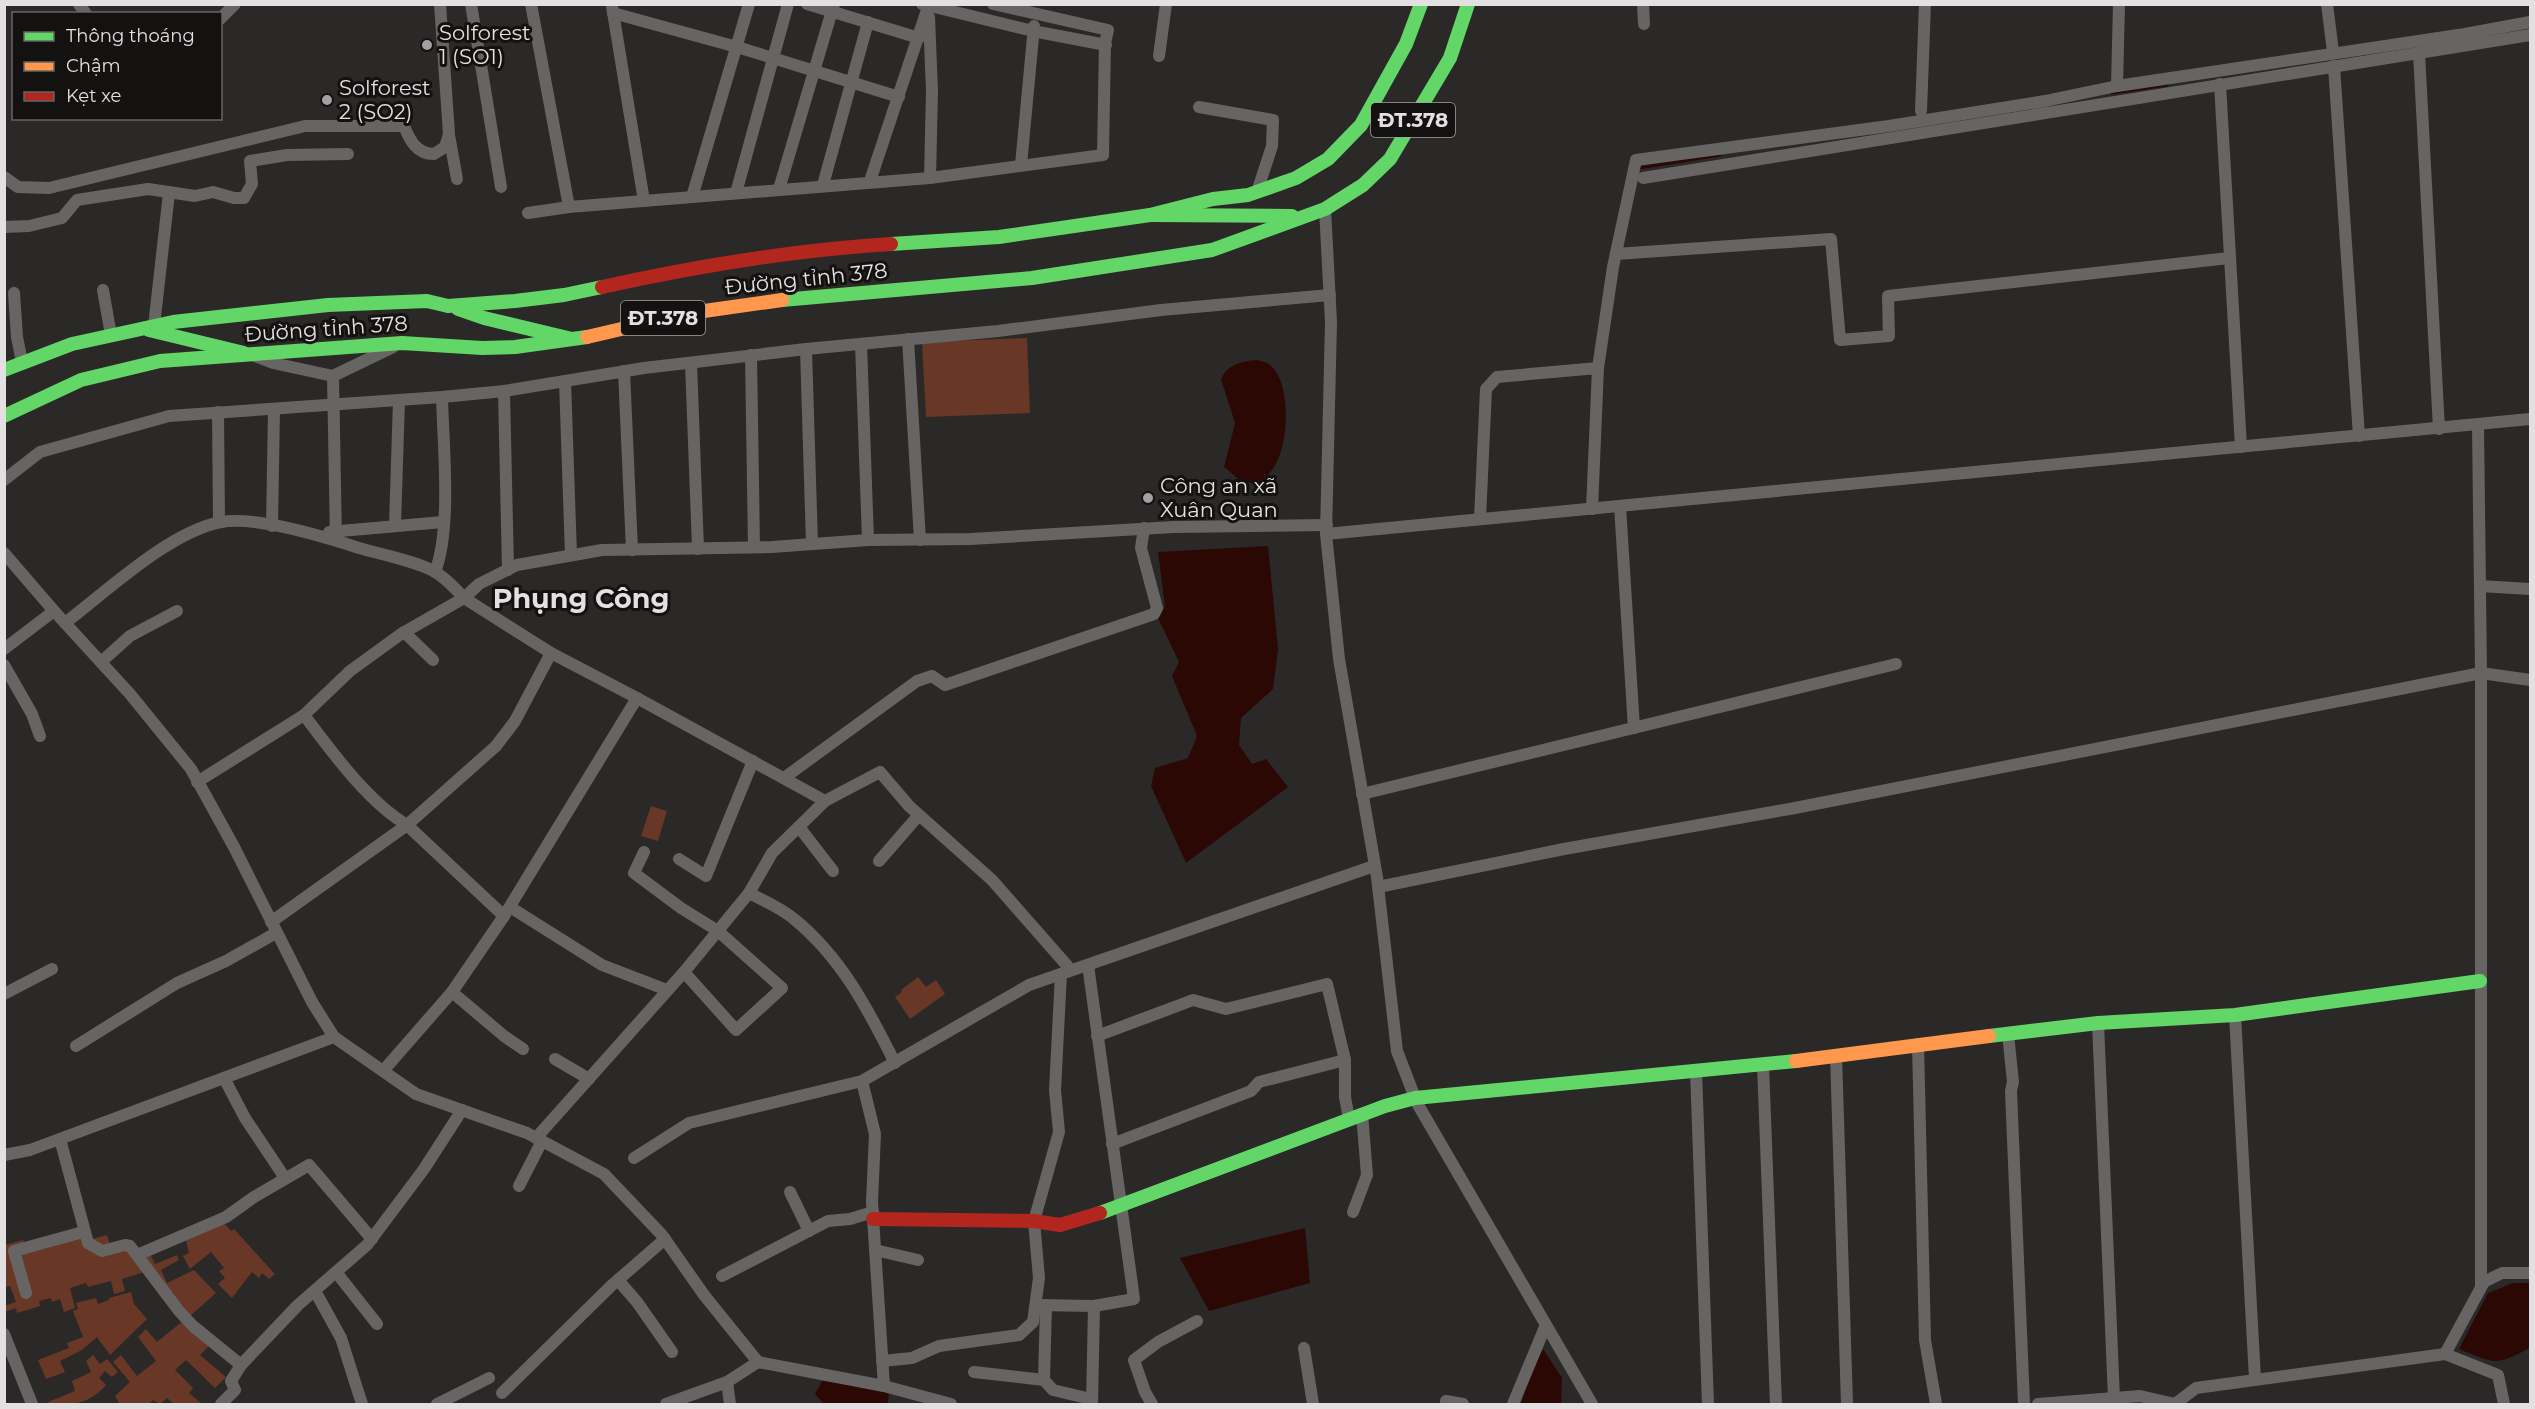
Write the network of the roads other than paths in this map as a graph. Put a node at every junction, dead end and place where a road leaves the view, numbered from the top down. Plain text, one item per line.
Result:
1 (235, 4) edge
2 (440, 4) edge
3 (471, 4) edge
4 (531, 4) edge
5 (749, 4) edge
6 (788, 4) edge
7 (807, 4) edge
8 (993, 4) edge
9 (1166, 4) edge
10 (1421, 4) edge
11 (1468, 4) edge
12 (1643, 4) edge
13 (1925, 4) edge
14 (2119, 4) edge
15 (2327, 4) edge
16 (927, 5) edge
17 (833, 8) edge
18 (613, 9) edge
19 (1035, 15) junction
20 (222, 17) edge
21 (868, 22) junction
22 (2530, 22) edge
23 (1644, 24) dead end
24 (1034, 31) junction
25 (2530, 35) edge
26 (918, 38) junction
27 (1106, 45) junction
28 (737, 47) junction
29 (2333, 52) junction
30 (2419, 53) junction
31 (1159, 56) dead end
32 (773, 58) junction
33 (2334, 66) junction
34 (815, 70) junction
35 (851, 83) junction
36 (2220, 84) junction
37 (2117, 86) junction
38 (899, 97) junction
39 (1199, 107) dead end
40 (1921, 111) dead end
41 (449, 134) junction
42 (348, 154) dead end
43 (1021, 165) junction
44 (4, 177) edge
45 (930, 178) junction
46 (1643, 178) dead end
47 (457, 179) dead end
48 (870, 181) junction
49 (823, 186) junction
50 (501, 187) dead end
51 (779, 189) junction
52 (1257, 192) junction
53 (169, 193) junction
54 (736, 193) junction
55 (692, 197) junction
56 (644, 201) junction
57 (568, 207) junction
58 (1324, 209) junction
59 (528, 213) dead end
60 (1150, 215) junction
61 (1306, 216) junction
62 (4, 226) edge
63 (1616, 254) junction
64 (2229, 258) junction
65 (103, 290) dead end
66 (14, 293) dead end
67 (1330, 295) junction
68 (448, 306) junction
69 (148, 327) junction
70 (111, 335) junction
71 (908, 339) junction
72 (576, 340) junction
73 (402, 343) junction
74 (861, 344) junction
75 (806, 349) junction
76 (751, 355) junction
77 (253, 356) junction
78 (22, 362) junction
79 (691, 363) junction
80 (1598, 368) junction
81 (4, 370) edge
82 (624, 371) junction
83 (333, 376) junction
84 (565, 381) junction
85 (504, 391) junction
86 (442, 398) junction
87 (399, 400) junction
88 (335, 403) junction
89 (274, 409) junction
90 (218, 412) junction
91 (4, 416) edge
92 (2530, 419) edge
93 (2478, 425) junction
94 (2439, 429) junction
95 (2359, 436) junction
96 (2241, 447) junction
97 (4, 480) edge
98 (1620, 506) junction
99 (1592, 509) junction
100 (1480, 519) junction
101 (219, 522) junction
102 (443, 522) junction
103 (395, 525) junction
104 (272, 526) junction
105 (1144, 528) junction
106 (1326, 529) junction
107 (336, 535) junction
108 (868, 540) junction
109 (920, 540) junction
110 (812, 544) junction
111 (754, 548) junction
112 (698, 549) junction
113 (632, 550) junction
114 (4, 553) edge
115 (571, 555) junction
116 (508, 570) junction
117 (435, 572) junction
118 (2480, 586) junction
119 (2530, 589) edge
120 (464, 597) junction
121 (54, 611) junction
122 (177, 611) dead end
123 (65, 623) junction
124 (404, 632) junction
125 (4, 649) edge
126 (551, 653) junction
127 (433, 660) dead end
128 (101, 663) junction
129 (1896, 664) dead end
130 (4, 665) edge
131 (2481, 673) junction
132 (2530, 680) edge
133 (637, 698) junction
134 (304, 716) junction
135 (1634, 728) junction
136 (40, 736) dead end
137 (753, 761) junction
138 (784, 778) junction
139 (197, 782) junction
140 (1362, 794) junction
141 (825, 801) junction
142 (919, 815) junction
143 (407, 825) junction
144 (799, 827) junction
145 (645, 852) dead end
146 (679, 860) dead end
147 (879, 861) dead end
148 (1374, 866) junction
149 (833, 871) dead end
150 (1378, 887) junction
151 (750, 893) junction
152 (507, 911) junction
153 (273, 927) junction
154 (718, 931) junction
155 (1088, 965) junction
156 (52, 969) dead end
157 (684, 972) junction
158 (1066, 972) junction
159 (2480, 981) junction
160 (667, 990) junction
161 (452, 992) junction
162 (4, 994) edge
163 (2235, 1015) junction
164 (2098, 1023) junction
165 (2008, 1034) junction
166 (1097, 1036) junction
167 (334, 1037) junction
168 (1918, 1044) junction
169 (76, 1046) dead end
170 (523, 1049) dead end
171 (1836, 1055) junction
172 (555, 1059) dead end
173 (1346, 1060) junction
174 (895, 1063) junction
175 (1763, 1065) junction
176 (383, 1071) junction
177 (1696, 1071) junction
178 (224, 1078) junction
179 (589, 1079) junction
180 (862, 1081) junction
181 (1415, 1098) junction
182 (462, 1110) junction
183 (1362, 1114) junction
184 (1349, 1119) junction
185 (60, 1139) junction
186 (539, 1139) junction
187 (1112, 1144) junction
188 (4, 1155) edge
189 (634, 1158) dead end
190 (285, 1178) junction
191 (519, 1186) dead end
192 (790, 1192) dead end
193 (1120, 1207) junction
194 (1353, 1212) dead end
195 (873, 1215) junction
196 (1034, 1221) junction
197 (809, 1231) junction
198 (83, 1232) junction
199 (372, 1239) junction
200 (665, 1239) junction
201 (875, 1250) junction
202 (137, 1254) junction
203 (918, 1260) dead end
204 (336, 1272) junction
205 (2530, 1273) edge
206 (722, 1276) dead end
207 (618, 1280) junction
208 (2481, 1287) junction
209 (315, 1290) junction
210 (26, 1293) dead end
211 (1041, 1305) junction
212 (1094, 1306) junction
213 (1197, 1321) dead end
214 (377, 1324) dead end
215 (1545, 1327) junction
216 (4, 1334) edge
217 (1304, 1348) dead end
218 (672, 1352) dead end
219 (2445, 1354) junction
220 (882, 1361) junction
221 (758, 1362) junction
222 (241, 1365) junction
223 (974, 1372) dead end
224 (489, 1378) dead end
225 (2256, 1379) junction
226 (1044, 1380) junction
227 (727, 1382) junction
228 (884, 1386) junction
229 (502, 1392) dead end
230 (2114, 1398) junction
231 (1446, 1401) dead end
232 (1091, 1402) edge
233 (32, 1404) edge
234 (221, 1404) edge
235 (362, 1404) edge
236 (437, 1404) edge
237 (666, 1404) edge
238 (730, 1404) edge
239 (951, 1404) edge
240 (1152, 1404) edge
241 (1312, 1404) edge
242 (1463, 1404) edge
243 (1513, 1404) edge
244 (1592, 1404) edge
245 (1708, 1404) edge
246 (1776, 1404) edge
247 (1847, 1404) edge
248 (1936, 1404) edge
249 (2024, 1404) edge
250 (2038, 1404) edge
251 (2175, 1404) edge
252 (2504, 1404) edge

1 - 20 street
2 - 41 street
3 - 50 street
4 - 57 street
5 - 28 street
6 - 32 street
7 - 17 street
8 - 19 street
9 - 31 street
10 - 52 street
11 - 58 street, Đường tỉnh 378 / ĐT.378
12 - 23 street
13 - 40 street
14 - 37 street
15 - 29 street
16 - 24 street
16 - 26 street
16 - 45 street
17 - 21 street
17 - 34 street
18 - 28 street
18 - 56 street
19 - 24 street
19 - 27 street
21 - 26 street
21 - 35 street
22 - 29 street
24 - 27 street
24 - 43 street
25 - 30 street
26 - 38 street
27 - 43 street
28 - 32 street
28 - 55 street
29 - 37 street
30 - 33 street
30 - 94 street
32 - 34 street
32 - 54 street
33 - 36 street
33 - 95 street
34 - 35 street
34 - 51 street
35 - 38 street
35 - 49 street
36 - 46 street
36 - 64 street
37 - 63 street
38 - 48 street
39 - 52 street
41 - 44 street
41 - 47 street
42 - 53 street
43 - 45 street
45 - 48 street
48 - 49 street
49 - 51 street
51 - 54 street
52 - 60 street
53 - 62 street
53 - 69 street
54 - 55 street
55 - 56 street
56 - 57 street
57 - 59 street
58 - 61 street, Đường tỉnh 378 / ĐT.378
58 - 67 street
60 - 61 street
60 - 68 street
61 - 72 street, Đường tỉnh 378 / ĐT.378
63 - 64 street
63 - 80 street
64 - 96 street
65 - 70 street
66 - 78 street
67 - 71 street
67 - 106 street
68 - 69 street
68 - 72 street
69 - 70 street
69 - 77 street
70 - 78 street
71 - 74 street
71 - 109 street
72 - 73 street, Đường tỉnh 378 / ĐT.378
73 - 77 street, Đường tỉnh 378 / ĐT.378
73 - 83 street
74 - 75 street
74 - 108 street
75 - 76 street
75 - 110 street
76 - 79 street
76 - 111 street
77 - 83 street
77 - 91 street, Đường tỉnh 378 / ĐT.378
78 - 81 street
79 - 82 street
79 - 112 street
80 - 99 street
80 - 100 street
82 - 84 street
82 - 113 street
83 - 88 street
84 - 85 street
84 - 115 street
85 - 86 street
85 - 116 street
86 - 87 street
86 - 102 street
87 - 88 street
87 - 103 street
88 - 89 street
88 - 107 street
89 - 90 street
89 - 104 street
90 - 97 street
90 - 101 street
92 - 93 street
93 - 94 street
93 - 118 street
94 - 95 street
95 - 96 street
96 - 98 street
98 - 99 street
98 - 135 street
99 - 100 street
100 - 106 street
101 - 104 street
101 - 123 street
102 - 103 street
102 - 117 street
103 - 107 street
104 - 107 street
105 - 106 street
105 - 109 street
105 - 138 street
106 - 140 street
107 - 117 street
108 - 109 street
108 - 110 street
110 - 111 street
111 - 112 street
112 - 113 street
113 - 115 street
114 - 121 street
115 - 116 street
116 - 120 street
117 - 120 street
118 - 119 street
118 - 131 street
120 - 124 street
120 - 126 street
121 - 123 street
121 - 125 street
122 - 128 street
123 - 128 street
124 - 127 street
124 - 134 street
126 - 133 street
126 - 143 street
128 - 139 street
129 - 135 street
130 - 136 street
131 - 132 street
131 - 150 street
131 - 159 street
133 - 137 street
133 - 152 street
134 - 139 street
134 - 143 street
135 - 140 street
137 - 138 street
137 - 146 street
138 - 141 street
139 - 153 street
140 - 148 street
141 - 142 street
141 - 144 street
142 - 147 street
142 - 158 street
143 - 152 street
143 - 153 street
144 - 149 street
144 - 151 street
145 - 154 street
148 - 150 street
148 - 155 street
150 - 181 street
151 - 154 street
151 - 174 street
152 - 160 street
152 - 161 street
153 - 167 street
153 - 169 street
154 - 157 street
154 - 157 street
155 - 158 street
155 - 166 street
156 - 162 street
157 - 160 street
158 - 174 street
158 - 196 street
159 - 163 street
159 - 208 street
160 - 179 street
161 - 170 street
161 - 176 street
163 - 164 street
163 - 225 street
164 - 165 street
164 - 230 street
165 - 168 street
165 - 249 street
166 - 173 street
166 - 187 street
167 - 176 street
167 - 178 street
168 - 171 street
168 - 248 street
171 - 175 street
171 - 247 street
172 - 179 street
173 - 184 street
173 - 187 street
174 - 180 street
175 - 177 street
175 - 246 street
176 - 182 street
177 - 181 street
177 - 245 street
178 - 185 street
178 - 190 street
179 - 186 street
180 - 189 street
180 - 195 street
181 - 183 street
181 - 215 street
182 - 186 street
182 - 199 street
183 - 184 street
183 - 194 street
184 - 193 street
185 - 188 street
185 - 198 street
186 - 191 street
186 - 200 street
187 - 193 street
190 - 199 street
190 - 202 street
192 - 197 street
193 - 196 street
193 - 212 street
195 - 196 street
195 - 197 street
195 - 201 street
196 - 211 street
197 - 206 street
198 - 202 street
198 - 210 street
199 - 204 street
200 - 207 street
200 - 221 street
201 - 203 street
201 - 220 street
202 - 222 street
204 - 209 street
204 - 214 street
205 - 208 street
207 - 218 street
207 - 229 street
208 - 219 street
209 - 222 street
209 - 235 street
211 - 212 street
211 - 220 street
211 - 226 street
212 - 232 street
213 - 240 street
215 - 243 street
215 - 244 street
216 - 233 street
217 - 241 street
219 - 225 street
219 - 252 street
220 - 228 street
221 - 227 street
221 - 228 street
222 - 234 street
223 - 226 street
224 - 236 street
225 - 251 street
226 - 232 street
227 - 237 street
227 - 238 street
228 - 239 street
230 - 250 street
230 - 251 street
231 - 242 street

